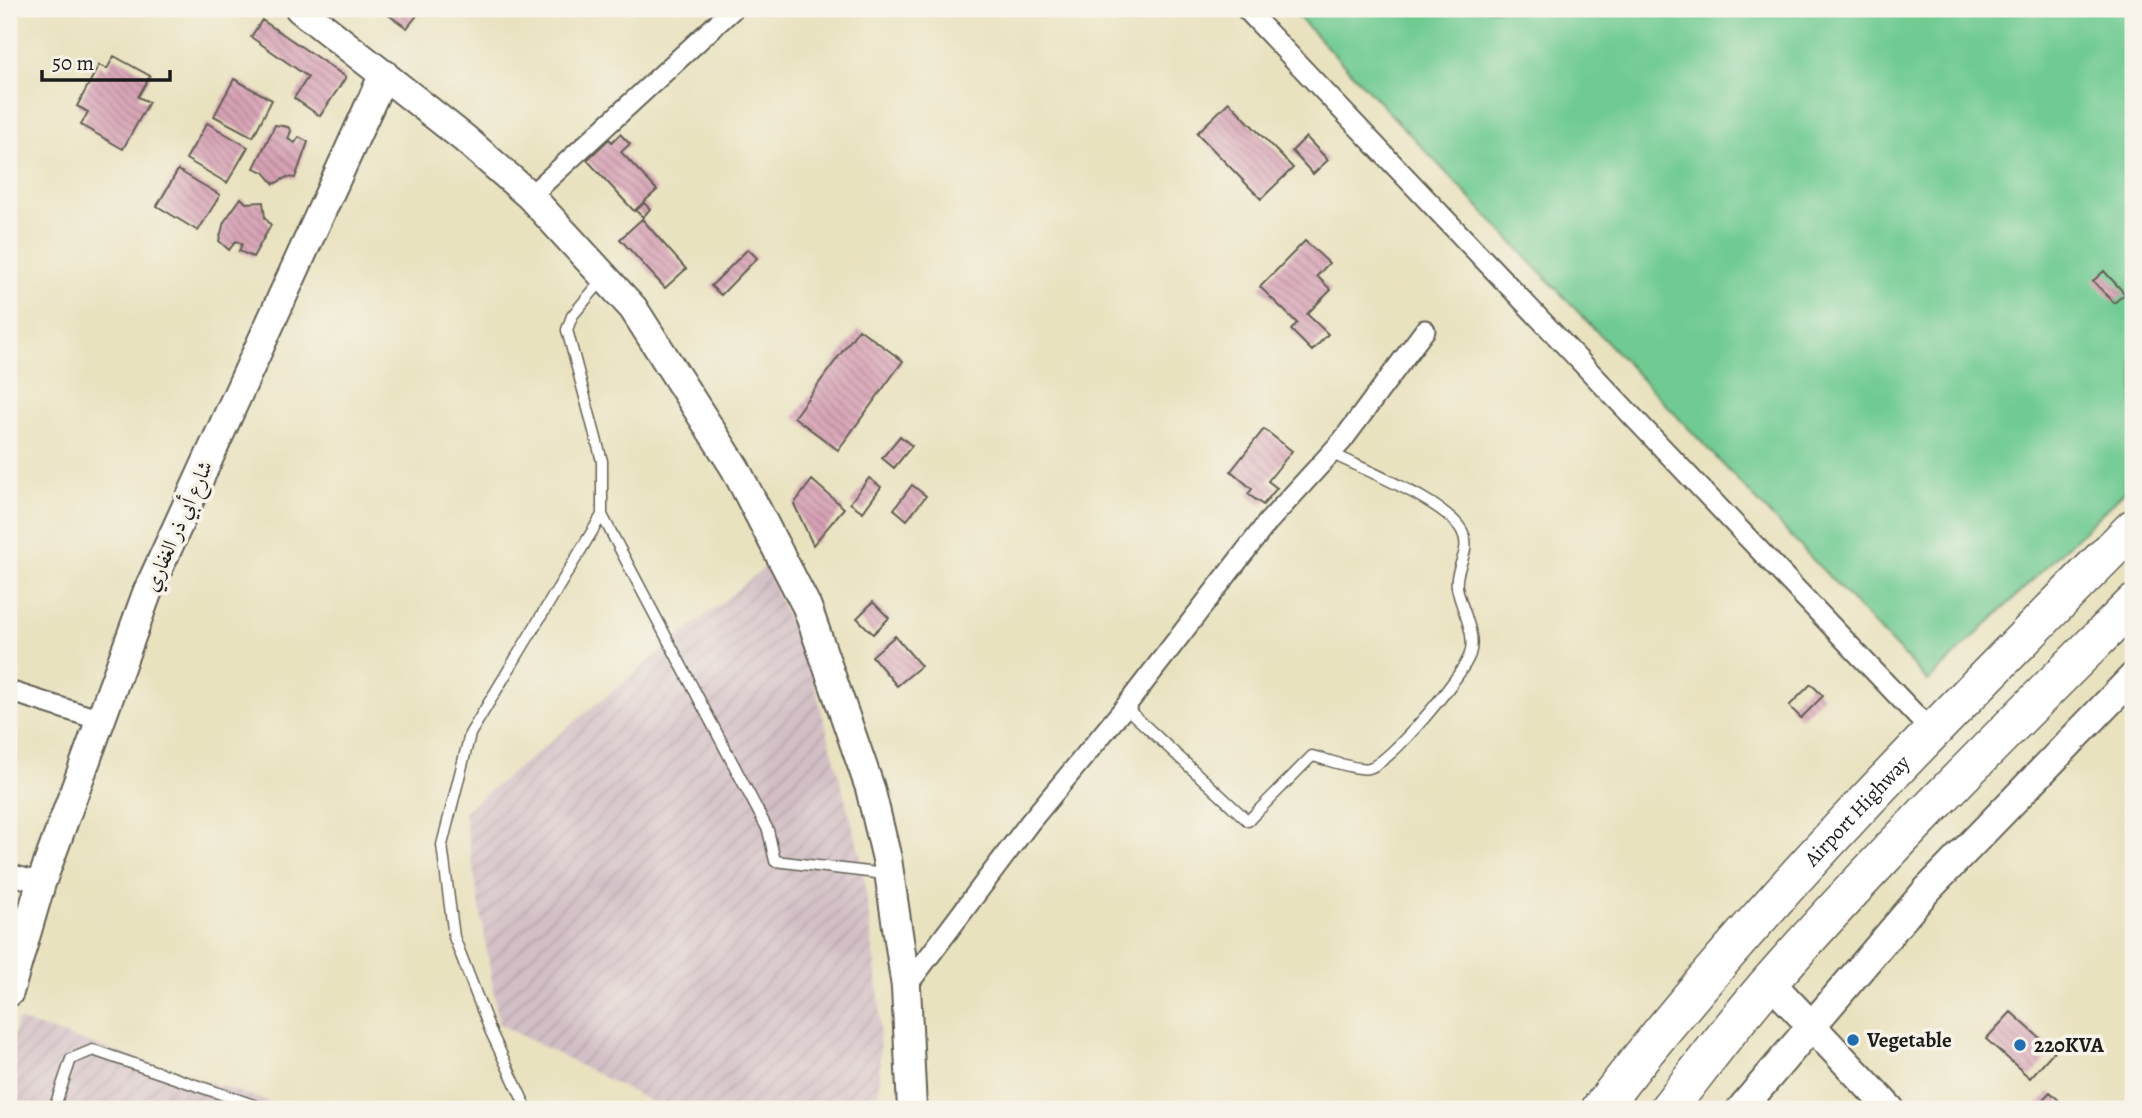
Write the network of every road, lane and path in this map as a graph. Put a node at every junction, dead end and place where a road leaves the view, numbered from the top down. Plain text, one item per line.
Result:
1 (300, 9) edge
2 (733, 9) edge
3 (1246, 9) edge
4 (384, 74) junction
5 (530, 196) junction
6 (605, 276) junction
7 (1425, 330) dead end
8 (1331, 453) junction
9 (602, 515) junction
10 (2133, 528) edge
11 (2133, 604) edge
12 (2133, 677) edge
13 (9, 691) edge
14 (1125, 707) junction
15 (100, 720) junction
16 (1931, 731) junction
17 (9, 874) edge
18 (889, 874) junction
19 (41, 883) junction
20 (1770, 982) junction
21 (906, 987) junction
22 (9, 992) edge
23 (1812, 1026) junction
24 (54, 1109) edge
25 (265, 1109) edge
26 (527, 1109) edge
27 (912, 1109) edge
28 (1600, 1109) edge
29 (1668, 1109) edge
30 (1741, 1109) edge
31 (1890, 1109) edge

1 - 4 street
2 - 5 street
3 - 16 street
4 - 5 street
4 - 15 street, شارع أبي ذر الغفاري
5 - 6 street
6 - 9 lane
6 - 18 street
7 - 8 street
8 - 14 street
8 - 14 lane
9 - 18 lane
9 - 26 lane
10 - 16 highway, Airport Highway
11 - 20 highway
12 - 23 street
13 - 15 street
14 - 21 street
15 - 19 street, شارع أبي ذر الغفاري
16 - 28 highway, Airport Highway
17 - 19 street
18 - 21 street
19 - 22 street, شارع أبي ذر الغفاري
20 - 23 street
20 - 29 highway
21 - 27 street
23 - 30 street
23 - 31 street
24 - 25 lane

